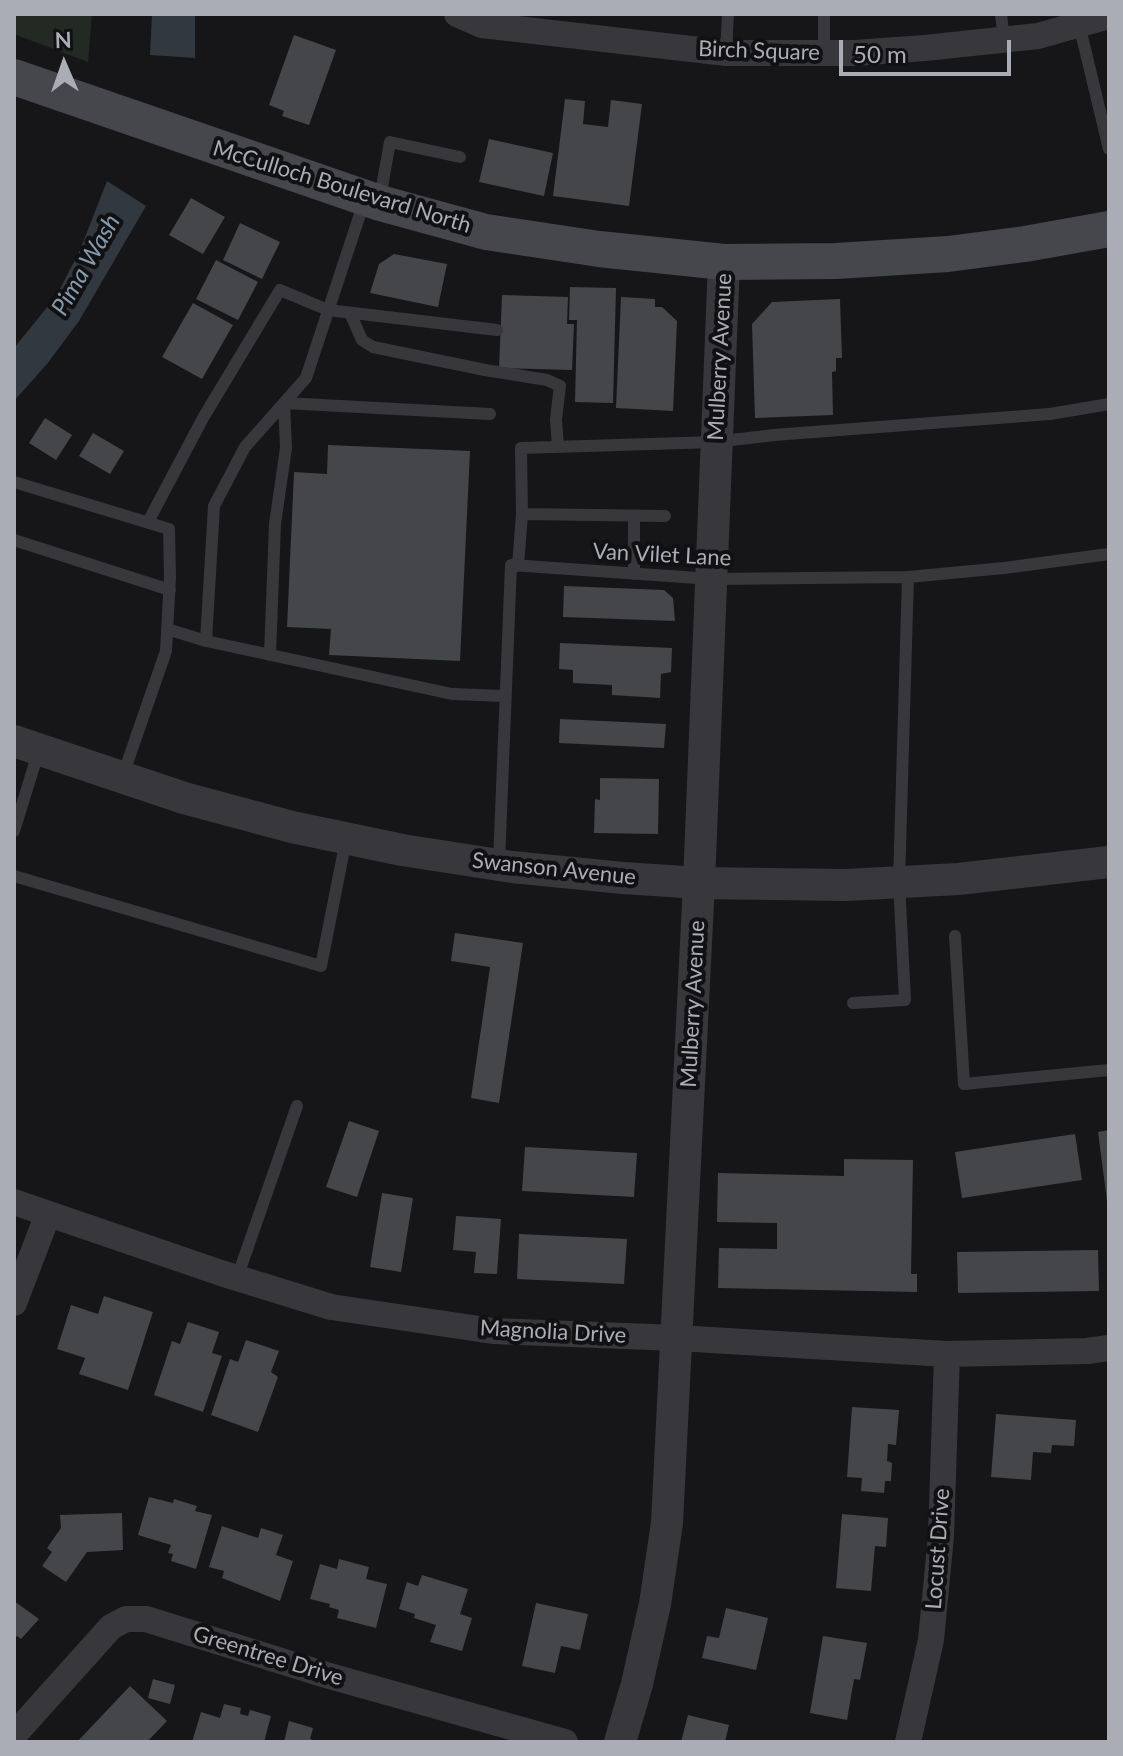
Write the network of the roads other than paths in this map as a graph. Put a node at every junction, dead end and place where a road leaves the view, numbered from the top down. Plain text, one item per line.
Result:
1 (457, 14) edge
2 (728, 14) edge
3 (824, 14) edge
4 (1109, 16) edge
5 (1079, 24) junction
6 (1003, 27) edge
7 (726, 53) junction
8 (824, 53) junction
9 (14, 77) edge
10 (1109, 149) edge
11 (460, 157) dead end
12 (372, 201) junction
13 (1109, 229) edge
14 (724, 262) junction
15 (328, 310) junction
16 (350, 313) junction
17 (497, 330) dead end
18 (284, 403) junction
19 (1109, 404) edge
20 (490, 414) dead end
21 (715, 442) junction
22 (558, 447) junction
23 (14, 482) edge
24 (522, 514) junction
25 (634, 516) junction
26 (665, 516) dead end
27 (148, 522) junction
28 (14, 540) edge
29 (1109, 554) edge
30 (518, 566) junction
31 (634, 574) junction
32 (908, 577) junction
33 (712, 579) junction
34 (170, 590) junction
35 (167, 629) junction
36 (206, 641) junction
37 (270, 655) junction
38 (505, 696) junction
39 (27, 746) edge
40 (122, 778) junction
41 (14, 831) edge
42 (346, 838) junction
43 (1109, 862) edge
44 (498, 865) junction
45 (14, 876) edge
46 (899, 882) junction
47 (699, 883) junction
48 (955, 936) dead end
49 (853, 1003) dead end
50 (1109, 1070) edge
51 (297, 1106) dead end
52 (14, 1202) edge
53 (48, 1214) junction
54 (237, 1278) junction
55 (14, 1303) edge
56 (677, 1338) junction
57 (1109, 1348) edge
58 (947, 1354) junction
59 (14, 1735) edge
60 (565, 1742) edge
61 (620, 1742) edge
62 (908, 1742) edge

1 - 7 street, Birch Square
2 - 7 lane
3 - 8 lane
4 - 5 street, Birch Square
5 - 6 street, Birch Square
5 - 10 lane
6 - 8 street, Birch Square
7 - 8 street, Birch Square
9 - 12 main road, McCulloch Boulevard North
11 - 12 lane
12 - 14 main road, McCulloch Boulevard North
12 - 15 lane
13 - 14 main road, McCulloch Boulevard North
14 - 21 street, Mulberry Avenue
15 - 16 lane
15 - 18 lane
15 - 27 lane
16 - 17 lane
16 - 22 lane
18 - 20 lane
18 - 36 lane
18 - 37 lane
19 - 21 lane
21 - 22 lane
21 - 33 street, Mulberry Avenue
22 - 24 lane
23 - 27 lane
24 - 25 lane
24 - 30 lane
25 - 26 lane
25 - 31 lane
27 - 34 lane
28 - 34 lane
29 - 32 lane, Van Vilet Lane
30 - 31 lane, Van Vilet Lane
30 - 38 lane
31 - 33 lane, Van Vilet Lane
32 - 33 lane, Van Vilet Lane
32 - 46 lane
33 - 47 street, Mulberry Avenue
34 - 35 lane
35 - 36 lane
35 - 40 lane
36 - 37 lane
37 - 38 lane
38 - 44 lane
39 - 40 street, Swanson Avenue
39 - 41 lane
40 - 42 street, Swanson Avenue
42 - 44 street, Swanson Avenue
42 - 45 lane
43 - 46 street, Swanson Avenue
44 - 47 street, Swanson Avenue
46 - 47 street, Swanson Avenue
46 - 49 lane
47 - 56 street, Mulberry Avenue
48 - 50 lane
51 - 54 lane
52 - 53 street, Magnolia Drive
53 - 54 street, Magnolia Drive
53 - 55 street
54 - 56 street, Magnolia Drive
56 - 58 street, Magnolia Drive
56 - 61 street, Mulberry Avenue
57 - 58 street, Magnolia Drive
58 - 62 street, Locust Drive
59 - 60 street, Greentree Drive

